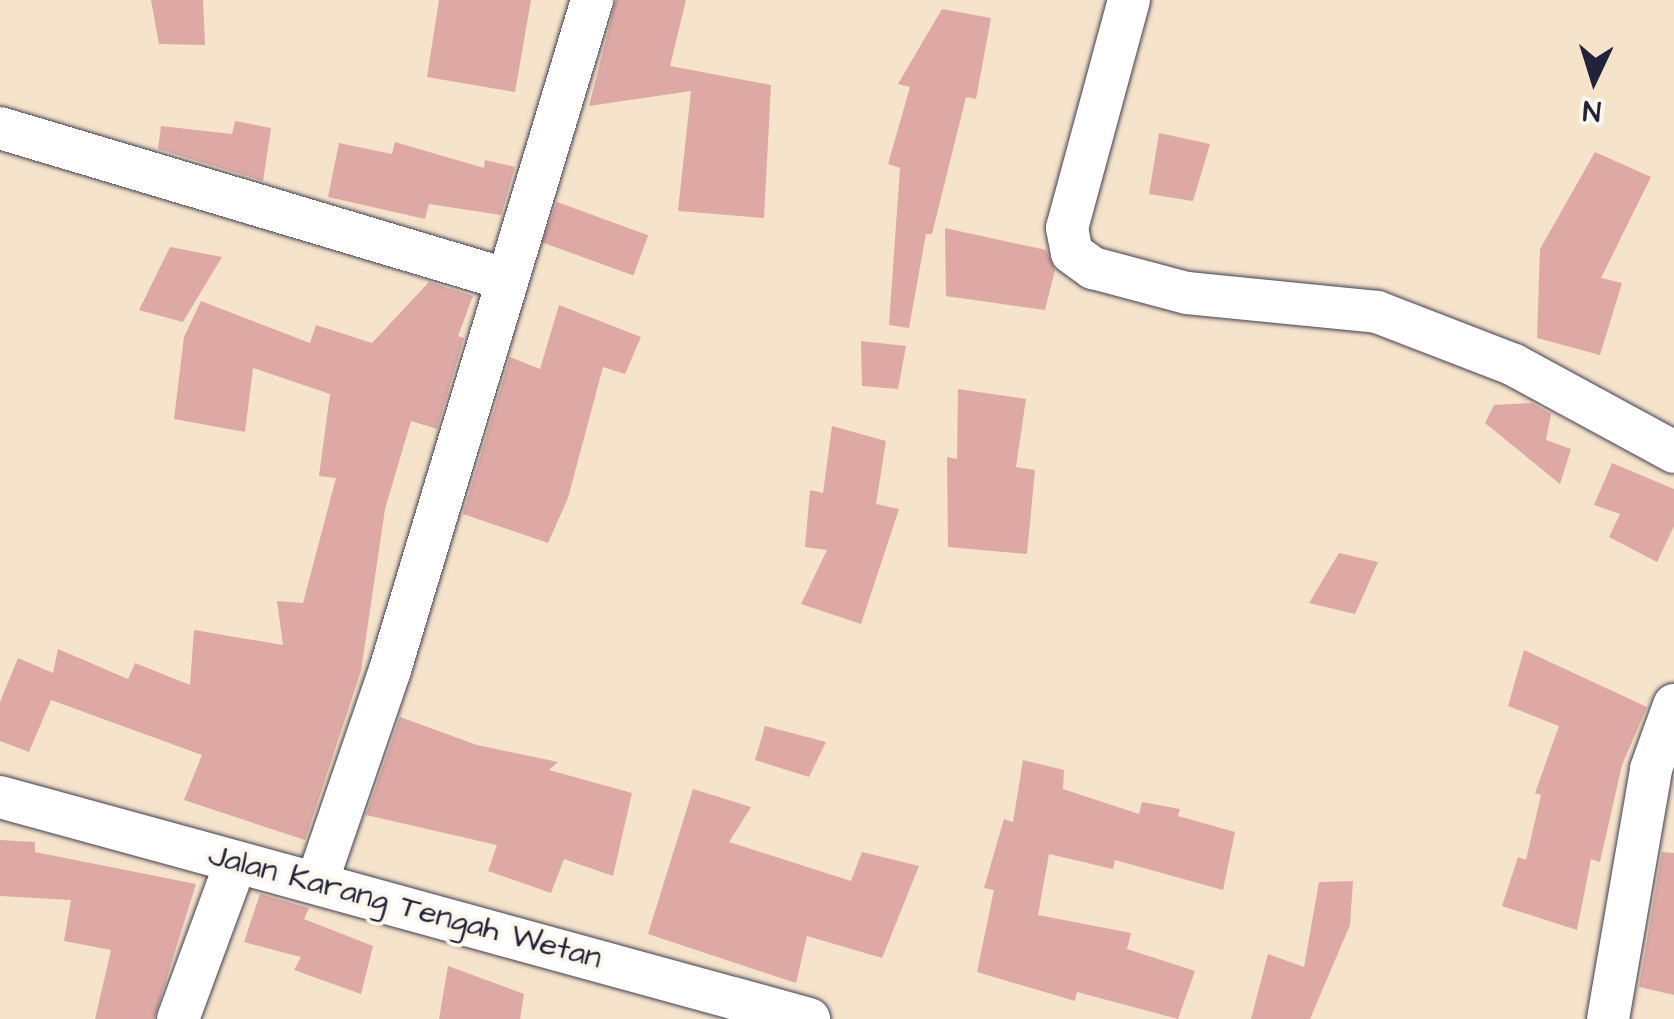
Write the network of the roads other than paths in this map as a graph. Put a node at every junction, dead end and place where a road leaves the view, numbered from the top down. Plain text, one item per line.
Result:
1 (592, 0) edge
2 (1129, 0) edge
3 (0, 128) edge
4 (505, 279) junction
5 (1674, 452) edge
6 (1674, 704) edge
7 (1661, 794) edge
8 (0, 797) edge
9 (236, 862) junction
10 (317, 882) junction
11 (178, 1019) edge
12 (809, 1019) edge
13 (1608, 1019) edge

1 - 4 street
2 - 5 street
3 - 4 street
4 - 10 street
6 - 7 street
7 - 13 street
8 - 9 street, Jalan Karang Tengah Wetan
9 - 10 street, Jalan Karang Tengah Wetan
9 - 11 street
10 - 12 street, Jalan Karang Tengah Wetan

